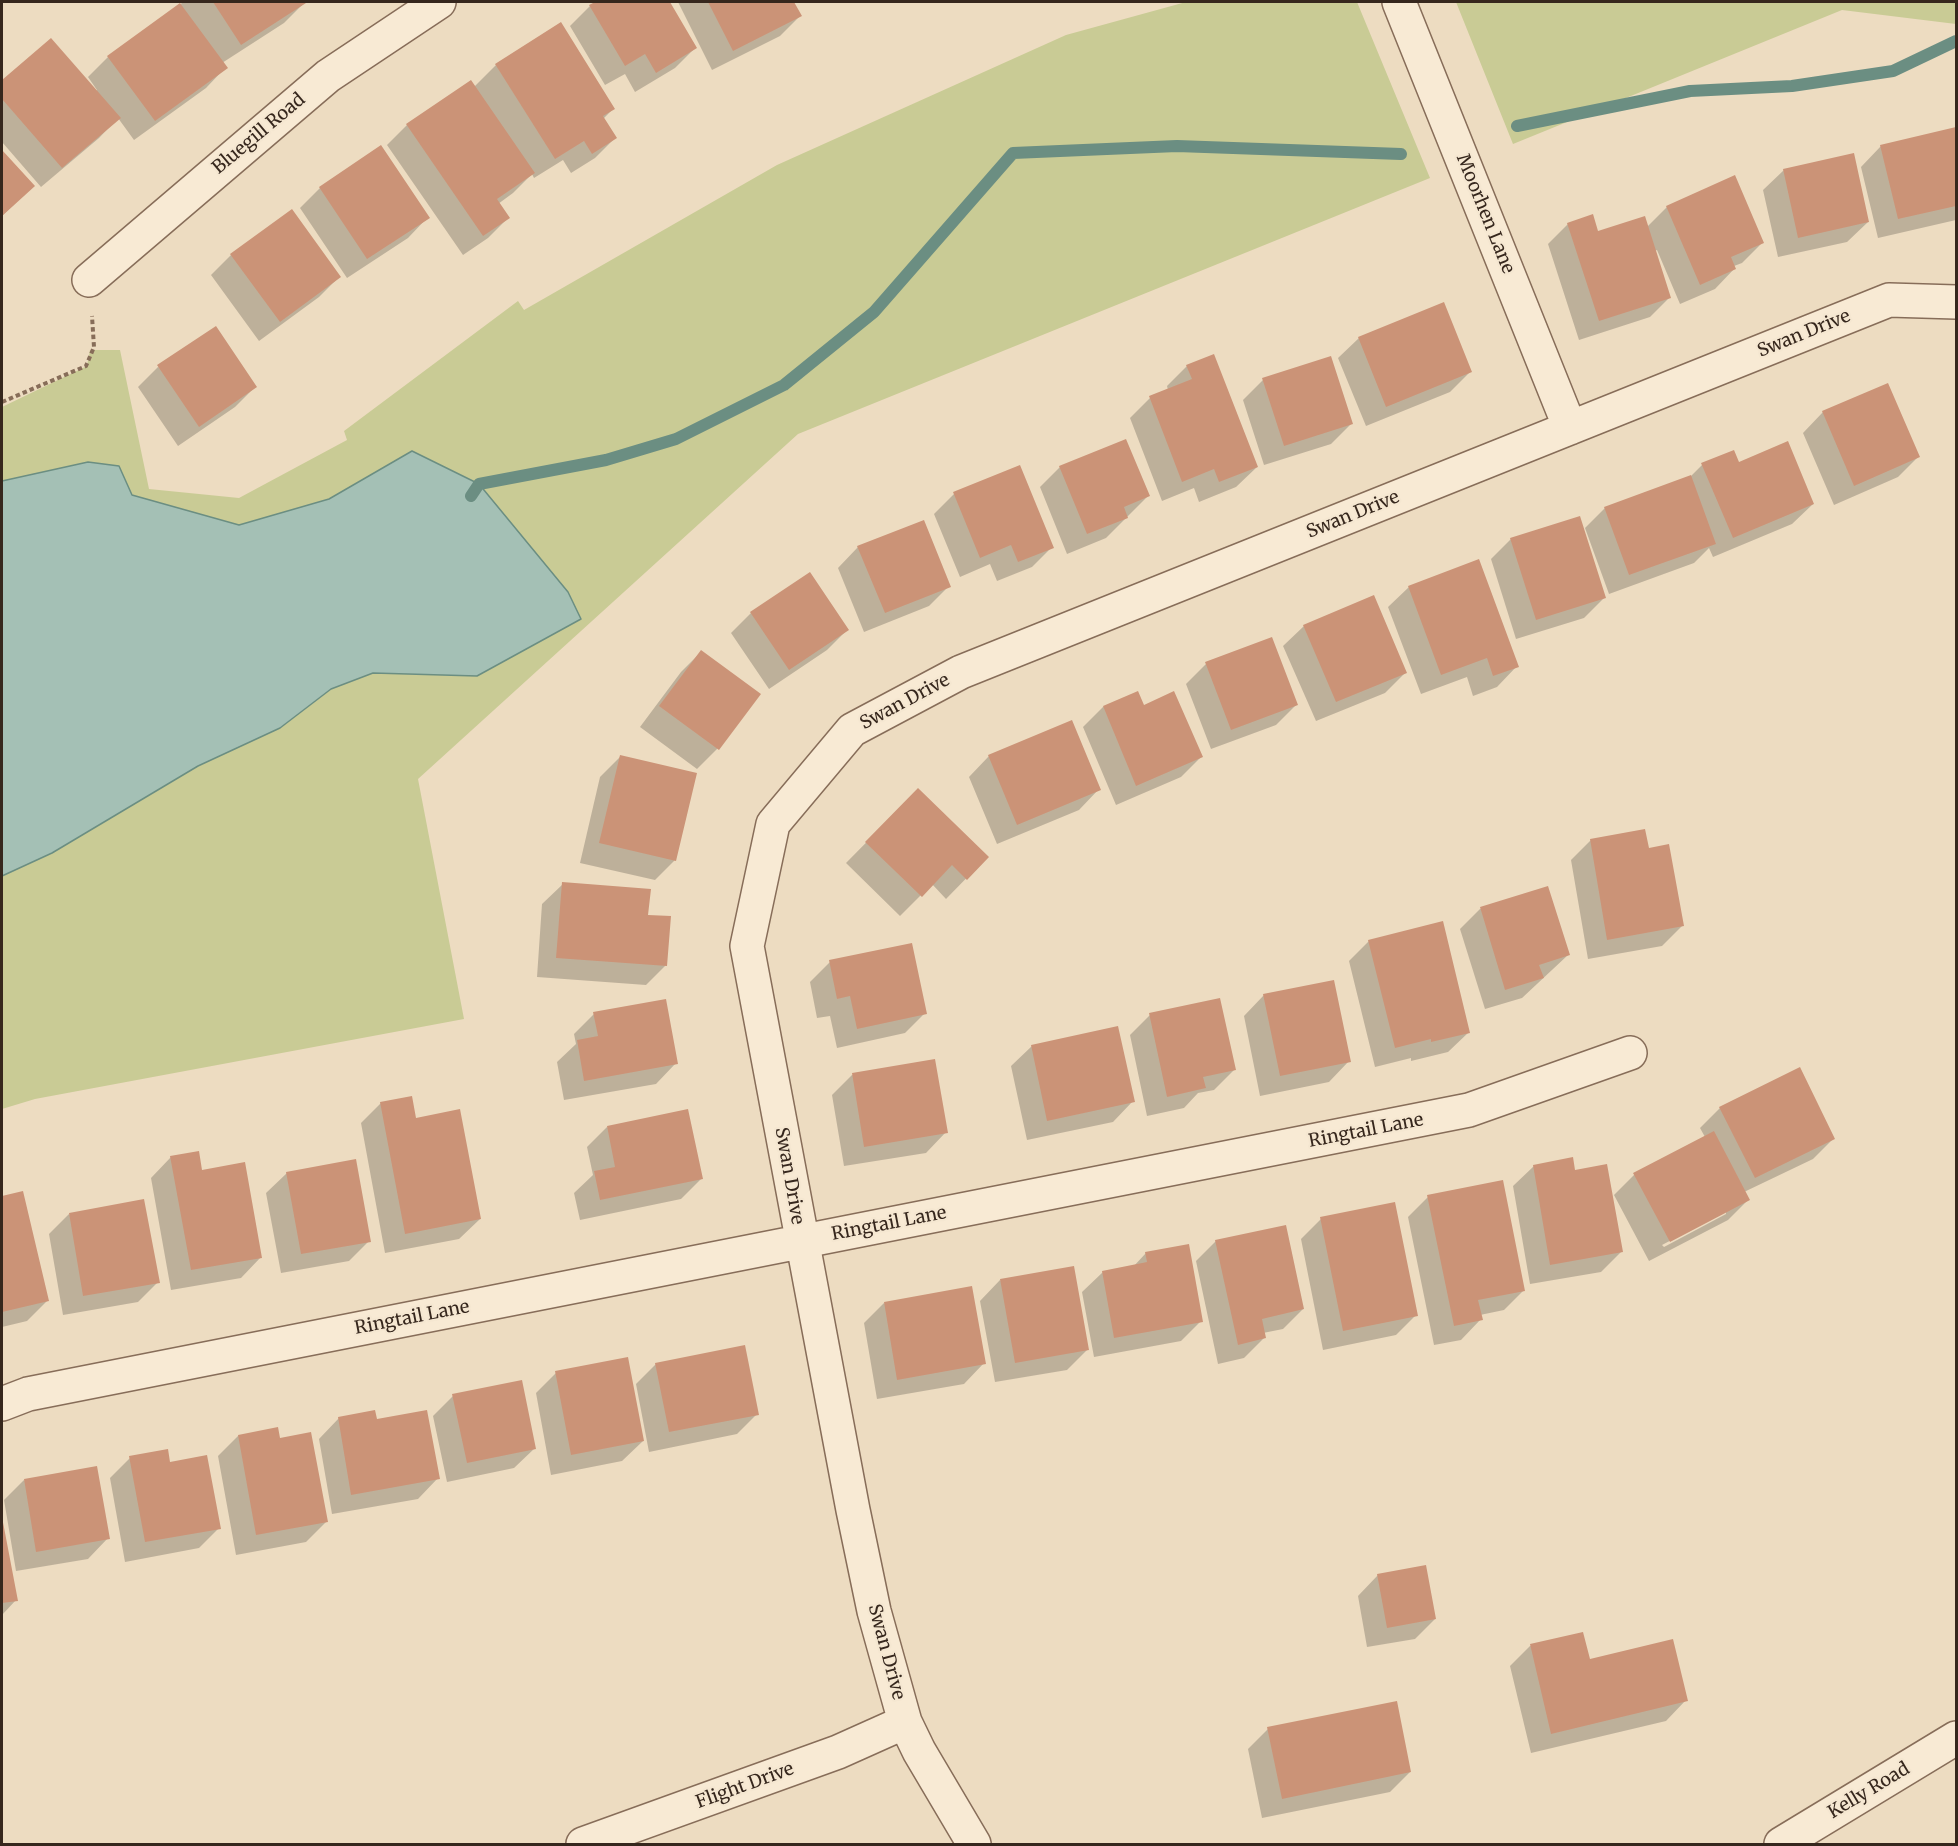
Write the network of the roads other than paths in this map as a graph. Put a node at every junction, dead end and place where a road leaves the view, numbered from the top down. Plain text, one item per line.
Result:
1 (439, 2) edge
2 (1399, 2) edge
3 (89, 280) road end
4 (1956, 303) edge
5 (1570, 428) junction
6 (1630, 1053) dead end
7 (801, 1241) junction
8 (2, 1404) edge
9 (905, 1722) junction
10 (1956, 1738) edge
11 (583, 1845) edge
12 (974, 1845) edge
13 (1781, 1845) edge

1 - 3 street, Bluegill Road
2 - 5 street, Moorhen Lane
4 - 5 street, Swan Drive
5 - 7 street, Swan Drive
6 - 7 street, Ringtail Lane
7 - 8 street, Ringtail Lane
7 - 9 street, Swan Drive
9 - 11 street, Flight Drive
9 - 12 street, Swan Drive
10 - 13 street, Kelly Road

